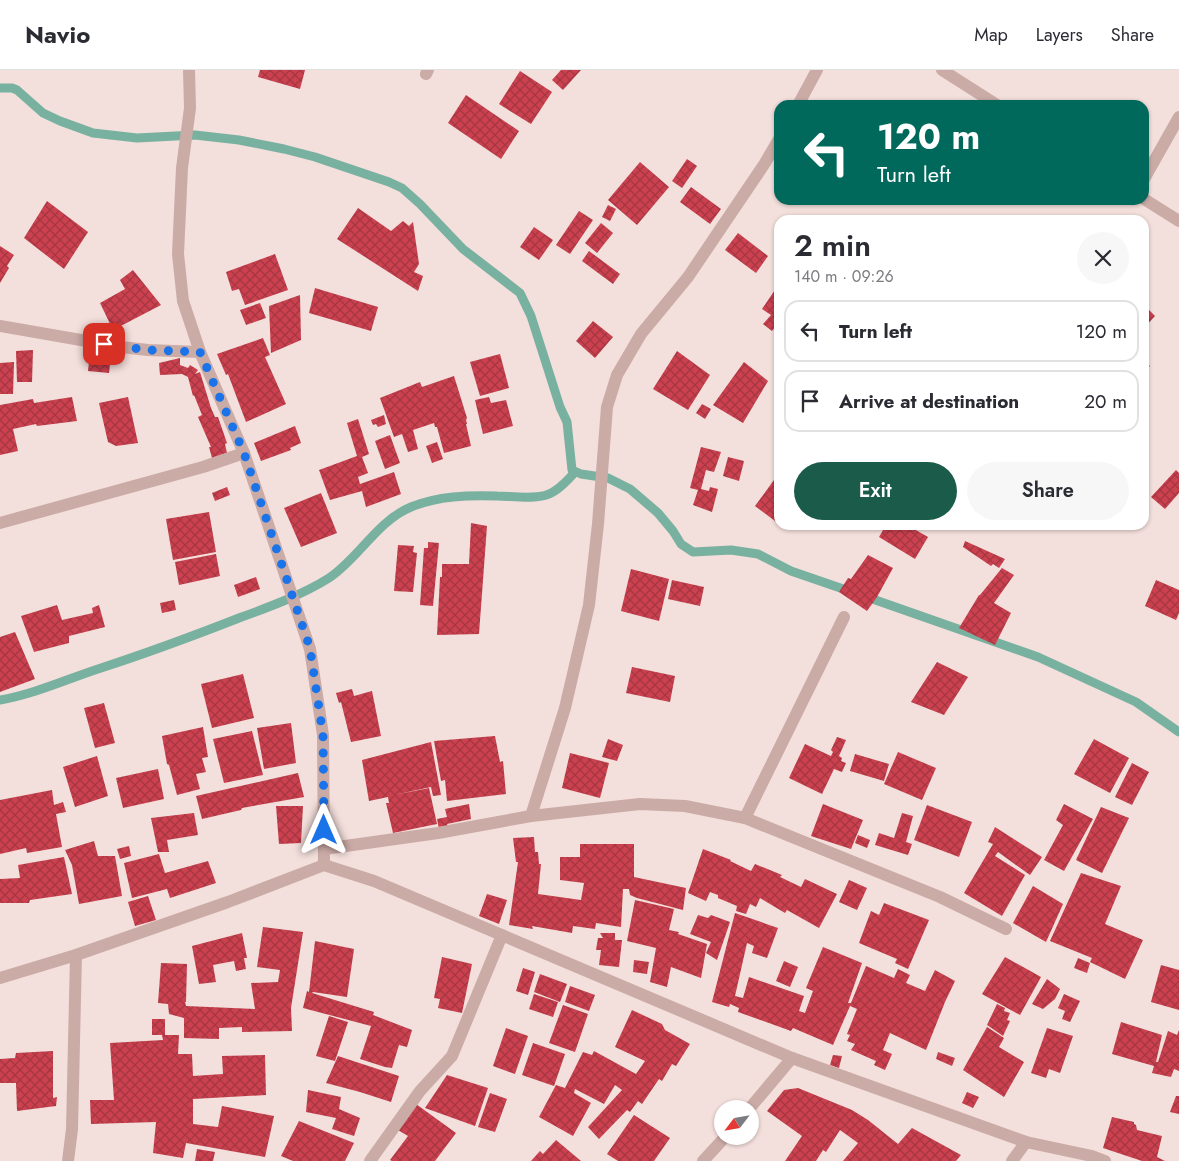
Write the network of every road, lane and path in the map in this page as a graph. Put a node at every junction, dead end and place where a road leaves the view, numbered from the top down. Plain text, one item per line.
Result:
1 (189, 70) edge
2 (817, 70) edge
3 (942, 70) edge
4 (801, 100) edge
5 (989, 100) edge
6 (1179, 117) edge
7 (774, 148) edge
8 (1149, 170) edge
9 (1149, 202) edge
10 (1179, 221) edge
11 (0, 326) edge
12 (200, 352) junction
13 (244, 453) junction
14 (0, 523) edge
15 (844, 617) dead end
16 (531, 816) junction
17 (745, 818) junction
18 (324, 850) junction
19 (324, 865) junction
20 (1006, 929) dead end
21 (502, 935) junction
22 (76, 955) junction
23 (0, 978) edge
24 (792, 1058) junction
25 (757, 1100) edge
26 (1026, 1142) junction
27 (718, 1145) edge
28 (68, 1161) edge
29 (370, 1161) edge
30 (703, 1161) edge
31 (1012, 1161) edge
32 (1105, 1161) edge

1 - 12 street
2 - 4 street
3 - 5 street
6 - 8 street
7 - 16 street
9 - 10 street
11 - 12 street
12 - 13 street
13 - 14 street
13 - 18 street
15 - 17 street
16 - 17 street
16 - 18 street
17 - 20 street
18 - 19 street
19 - 21 street
19 - 22 street
21 - 24 street
21 - 29 street
22 - 23 street
22 - 28 street
24 - 25 street
24 - 26 street
26 - 31 street
26 - 32 street
27 - 30 street

